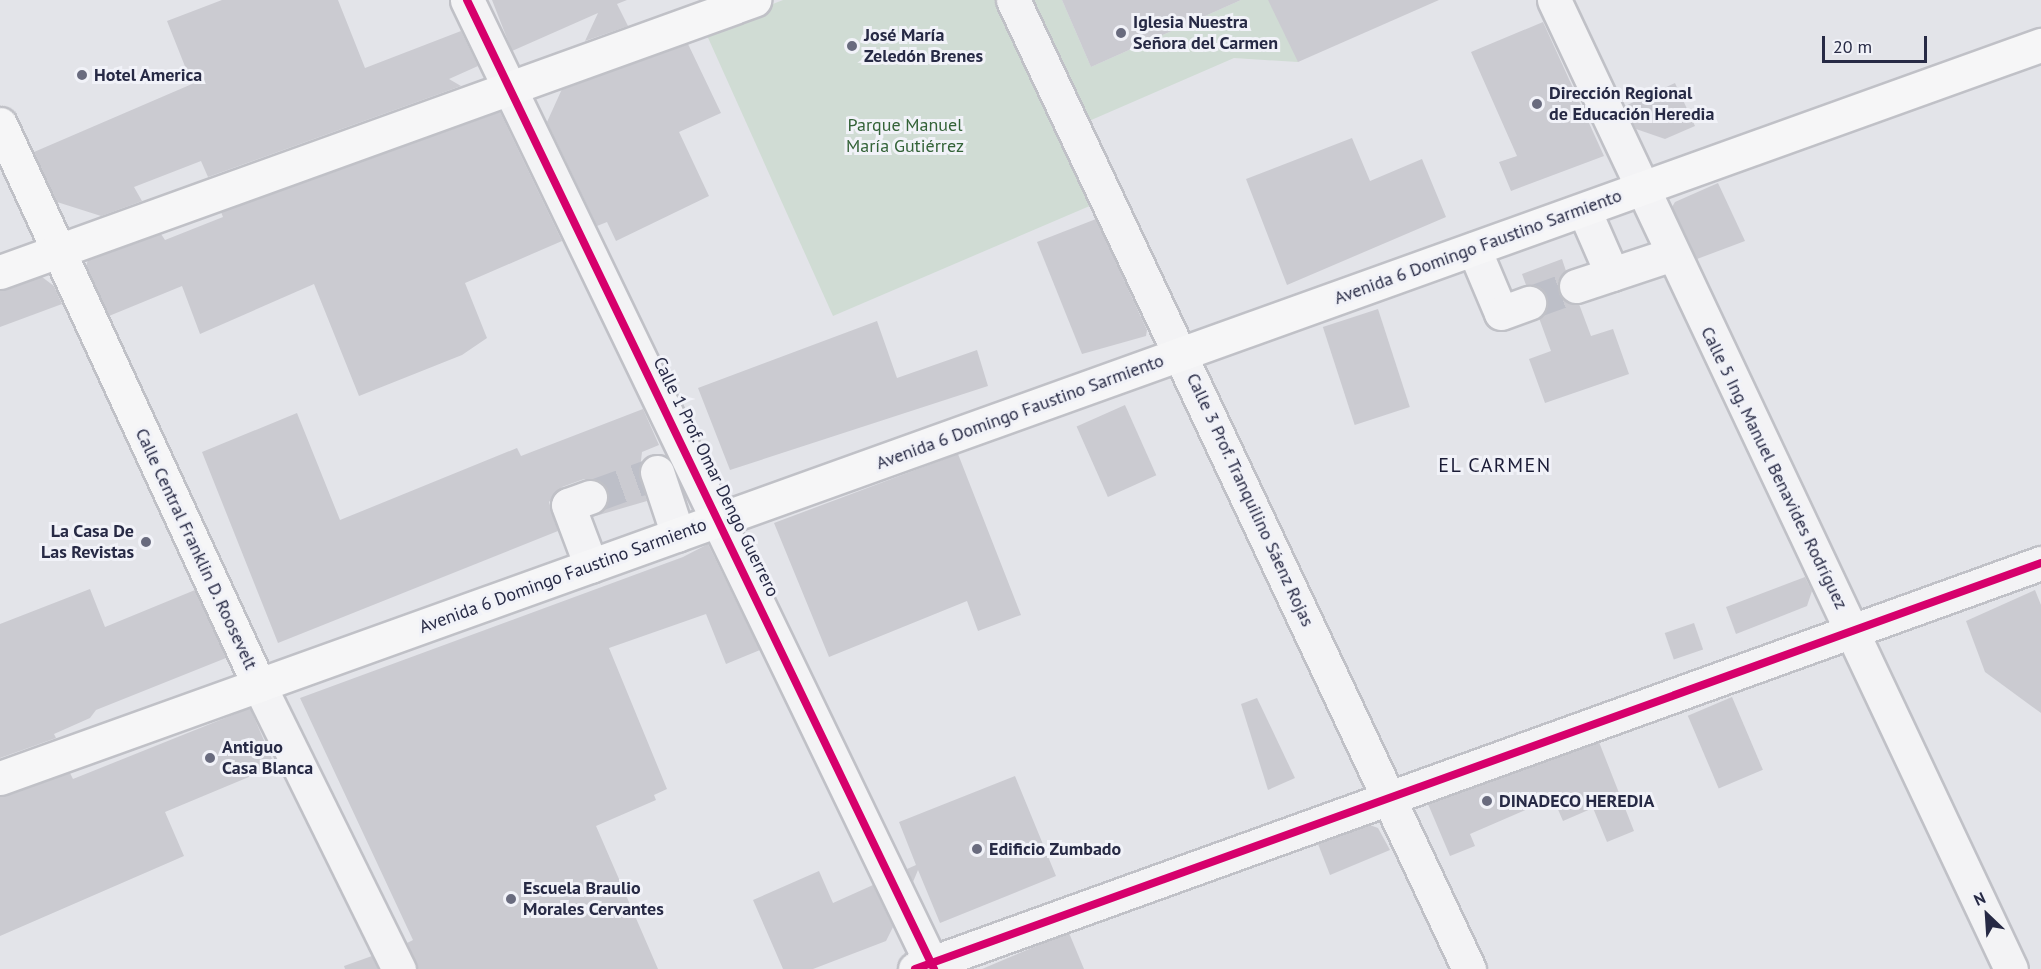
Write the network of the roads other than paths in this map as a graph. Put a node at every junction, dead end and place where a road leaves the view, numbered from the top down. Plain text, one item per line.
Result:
1 (467, 0) edge
2 (754, 0) edge
3 (1013, 0) edge
4 (1554, 0) edge
5 (2041, 45) edge
6 (510, 91) junction
7 (0, 124) edge
8 (1642, 189) junction
9 (1584, 210) junction
10 (1474, 249) junction
11 (58, 251) junction
12 (1670, 255) junction
13 (0, 272) edge
14 (1612, 274) junction
15 (1576, 286) tunnel mouth
16 (1529, 303) tunnel mouth
17 (1182, 354) junction
18 (691, 459) junction
19 (590, 497) tunnel mouth
20 (720, 519) junction
21 (678, 535) junction
22 (2041, 564) edge
23 (591, 566) junction
24 (1854, 633) junction
25 (259, 685) junction
26 (0, 778) edge
27 (1392, 801) junction
28 (927, 967) edge
29 (399, 969) edge
30 (1469, 969) edge
31 (2011, 969) edge

1 - 6 street, Calle 1 Prof. Omar Dengo Guerrero
2 - 6 main road
3 - 17 street, Calle 3 Prof. Tranquilino Sáenz Rojas
4 - 8 street, Calle 5 Ing. Manuel Benavides Rodríguez
5 - 8 main road, Avenida 6 Domingo Faustino Sarmiento
6 - 11 main road
6 - 18 street, Calle 1 Prof. Omar Dengo Guerrero
7 - 11 main road, Calle Central Franklin D. Roosevelt
8 - 9 main road, Avenida 6 Domingo Faustino Sarmiento
8 - 12 street, Calle 5 Ing. Manuel Benavides Rodríguez
9 - 10 main road, Avenida 6 Domingo Faustino Sarmiento
9 - 14 street
10 - 16 street
10 - 17 main road, Avenida 6 Domingo Faustino Sarmiento
11 - 13 main road
11 - 25 main road, Calle Central Franklin D. Roosevelt
12 - 14 street
12 - 24 street, Calle 5 Ing. Manuel Benavides Rodríguez
14 - 15 street
17 - 20 main road, Avenida 6 Domingo Faustino Sarmiento
17 - 27 street, Calle 3 Prof. Tranquilino Sáenz Rojas
18 - 20 street, Calle 1 Prof. Omar Dengo Guerrero
18 - 21 street
19 - 23 street
20 - 21 main road, Avenida 6 Domingo Faustino Sarmiento
20 - 28 street, Calle 1 Prof. Omar Dengo Guerrero
21 - 23 main road, Avenida 6 Domingo Faustino Sarmiento
22 - 24 street
23 - 25 main road, Avenida 6 Domingo Faustino Sarmiento
24 - 27 street
24 - 31 street, Calle 5 Ing. Manuel Benavides Rodríguez
25 - 26 main road, Avenida 6 Domingo Faustino Sarmiento
25 - 29 street, Calle Central Franklin D. Roosevelt
27 - 28 street
27 - 30 street, Calle 3 Prof. Tranquilino Sáenz Rojas

